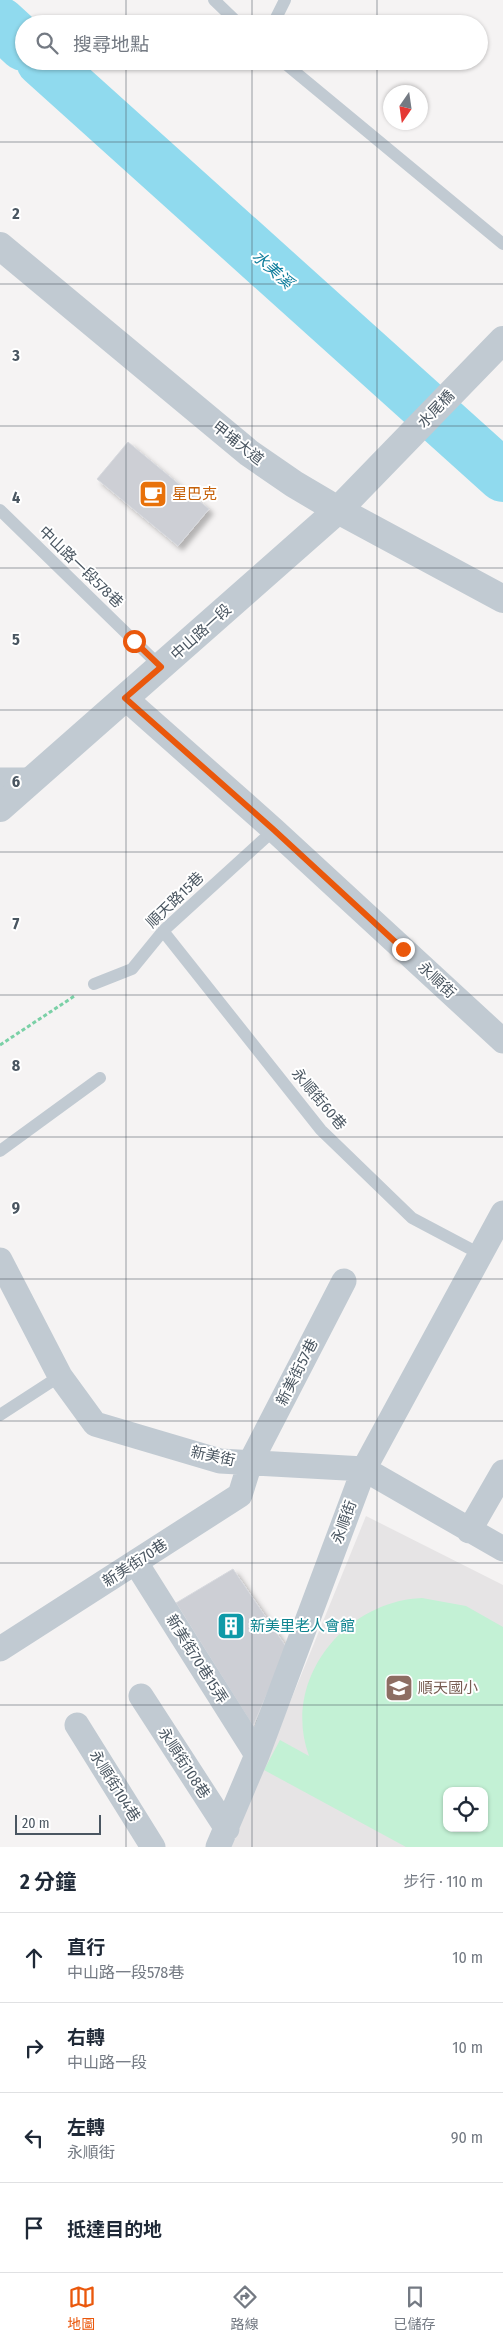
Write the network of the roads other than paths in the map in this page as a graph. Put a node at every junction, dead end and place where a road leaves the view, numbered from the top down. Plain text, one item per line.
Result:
1 (214, 0) edge
2 (285, 0) edge
3 (230, 15) edge
4 (277, 15) edge
5 (293, 70) edge
6 (503, 244) edge
7 (0, 246) edge
8 (503, 340) edge
9 (368, 479) joint
10 (0, 510) edge
11 (338, 510) junction
12 (503, 599) edge
13 (161, 667) junction
14 (125, 698) junction
15 (0, 780) edge
16 (31, 780) junction
17 (0, 808) edge
18 (274, 830) junction
19 (163, 931) junction
20 (94, 984) road end
21 (503, 1041) edge
22 (100, 1078) dead end
23 (0, 1151) edge
24 (503, 1214) edge
25 (480, 1254) junction
26 (0, 1260) edge
27 (344, 1281) dead end
28 (60, 1376) junction
29 (0, 1415) edge
30 (250, 1463) junction
31 (364, 1469) junction
32 (503, 1472) edge
33 (469, 1530) junction
34 (503, 1549) edge
35 (136, 1563) junction
36 (0, 1649) edge
37 (141, 1696) dead end
38 (77, 1725) dead end
39 (257, 1755) junction
40 (223, 1838) edge
41 (153, 1847) edge

1 - 3 lane
2 - 4 lane
5 - 6 lane
7 - 11 street, 甲埔大道
8 - 9 street, 水尾橋
9 - 11 street, 中山路一段
10 - 13 lane, 中山路一段578巷
11 - 12 street, 甲埔大道
11 - 13 street, 中山路一段
13 - 14 street, 中山路一段
14 - 16 street, 中山路一段
14 - 18 street, 永順街
15 - 16 street
16 - 17 street, 中山路一段
18 - 19 lane, 順天路15巷
18 - 21 street, 永順街
19 - 20 lane, 順天路15巷
19 - 25 lane, 永順街60巷
22 - 23 lane
24 - 25 street, 永順街
25 - 31 street, 永順街
26 - 28 street, 新美街
27 - 30 street, 新美街57巷
28 - 29 lane
28 - 30 street, 新美街
30 - 31 street, 新美街
30 - 35 street, 新美街70巷
31 - 33 street, 新美街
31 - 39 street, 永順街
32 - 33 street
33 - 34 street, 新美街
35 - 36 street, 新美街70巷
35 - 39 street, 新美街70巷15弄
37 - 40 street, 永順街108巷
38 - 41 street, 永順街104巷
39 - 40 street, 永順街

